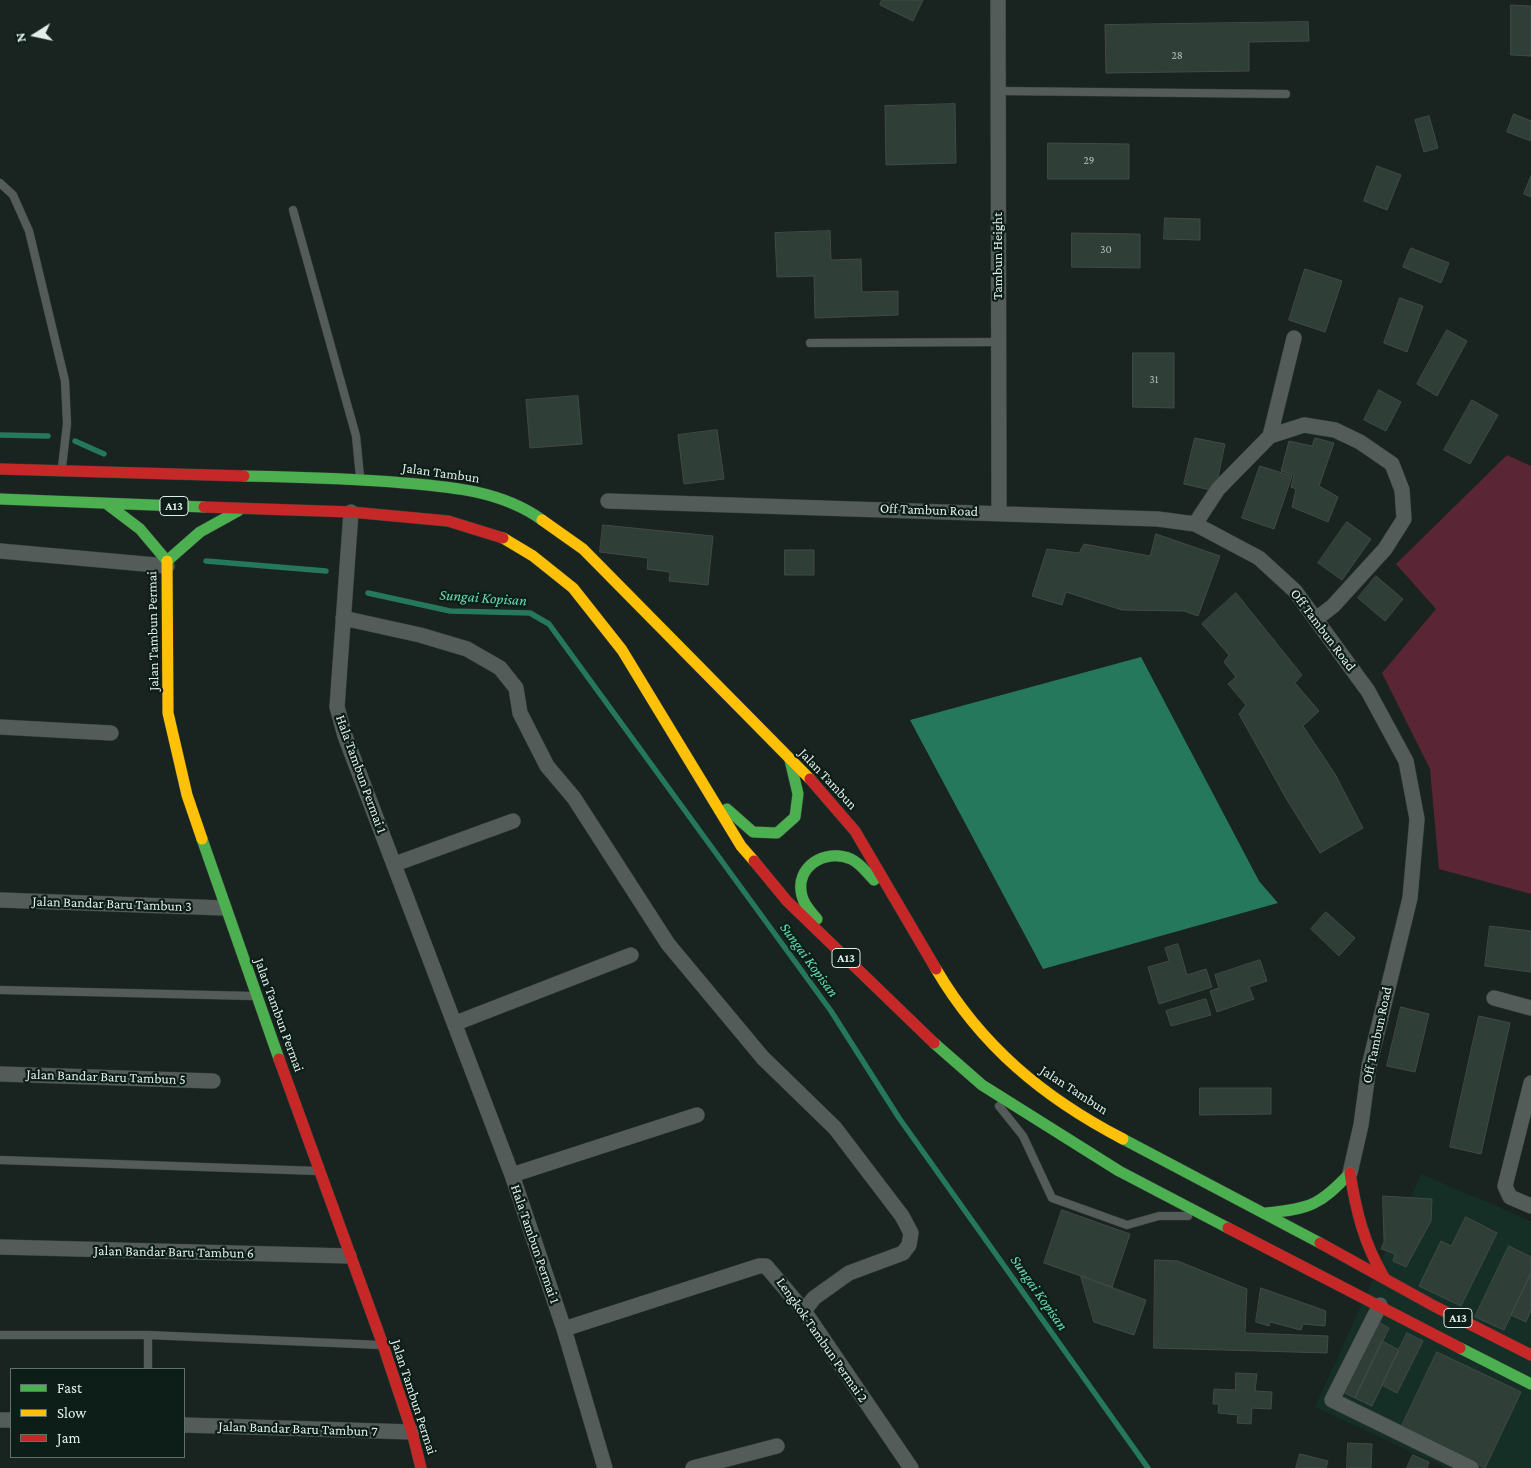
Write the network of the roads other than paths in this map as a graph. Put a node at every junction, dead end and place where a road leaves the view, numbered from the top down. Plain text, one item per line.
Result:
1 (998, 0) edge
2 (998, 91) junction
3 (1286, 94) dead end
4 (0, 183) edge
5 (293, 210) dead end
6 (1294, 338) dead end
7 (999, 342) junction
8 (810, 343) dead end
9 (1270, 436) junction
10 (0, 469) edge
11 (62, 472) junction
12 (360, 479) junction
13 (0, 499) edge
14 (608, 501) dead end
15 (107, 504) junction
16 (242, 510) junction
17 (351, 512) junction
18 (999, 512) junction
19 (1195, 524) junction
20 (0, 551) edge
21 (167, 563) junction
22 (343, 618) junction
23 (1316, 619) junction
24 (0, 727) edge
25 (111, 733) dead end
26 (790, 760) junction
27 (711, 796) junction
28 (513, 821) dead end
29 (395, 864) junction
30 (892, 898) junction
31 (0, 900) edge
32 (224, 908) junction
33 (839, 951) junction
34 (631, 955) dead end
35 (0, 990) edge
36 (256, 996) junction
37 (1494, 998) dead end
38 (1531, 1008) edge
39 (456, 1023) junction
40 (0, 1074) edge
41 (212, 1080) dead end
42 (1531, 1083) edge
43 (982, 1085) junction
44 (698, 1115) dead end
45 (0, 1160) edge
46 (319, 1171) junction
47 (1350, 1174) junction
48 (512, 1175) junction
49 (1531, 1206) edge
50 (1266, 1213) junction
51 (1208, 1216) junction
52 (0, 1247) edge
53 (349, 1256) junction
54 (1386, 1279) junction
55 (1380, 1305) junction
56 (804, 1311) junction
57 (564, 1329) junction
58 (0, 1335) edge
59 (148, 1335) junction
60 (383, 1345) junction
61 (1531, 1355) edge
62 (148, 1368) edge
63 (1531, 1384) edge
64 (185, 1425) edge
65 (412, 1432) junction
66 (777, 1446) dead end
67 (421, 1468) edge
68 (605, 1468) edge
69 (693, 1468) edge
70 (911, 1468) edge
71 (1471, 1468) edge

1 - 2 street, Tambun Height
2 - 3 lane
2 - 7 street, Tambun Height
4 - 11 lane
5 - 12 lane
6 - 9 street
7 - 8 lane
7 - 18 street, Tambun Height
9 - 19 street
9 - 23 street
10 - 11 main road, Jalan Tambun
11 - 12 main road, Jalan Tambun
12 - 26 main road, Jalan Tambun
13 - 15 main road, A13
14 - 18 street, Off Tambun Road
15 - 16 main road, A13
15 - 21 main road
16 - 17 main road, A13
16 - 21 main road
17 - 22 street, Hala Tambun Permai 1
17 - 27 main road, A13
18 - 19 street, Off Tambun Road
19 - 23 street, Off Tambun Road
20 - 21 street
21 - 32 main road, Jalan Tambun Permai
22 - 29 street, Hala Tambun Permai 1
22 - 56 street
23 - 47 street, Off Tambun Road
24 - 25 street
26 - 27 main road
26 - 30 main road, Jalan Tambun
27 - 33 main road, A13
28 - 29 street
29 - 39 street, Hala Tambun Permai 1
30 - 33 main road
30 - 50 main road, Jalan Tambun
31 - 32 street, Jalan Bandar Baru Tambun 3
32 - 36 main road, Jalan Tambun Permai
33 - 43 main road, A13
34 - 39 street
35 - 36 lane
36 - 46 main road, Jalan Tambun Permai
37 - 38 street
39 - 48 street, Hala Tambun Permai 1
40 - 41 street, Jalan Bandar Baru Tambun 5
42 - 49 street
43 - 51 main road, A13
43 - 51 lane
44 - 48 street
45 - 46 lane
46 - 53 main road, Jalan Tambun Permai
47 - 50 main road
47 - 54 main road
48 - 57 street, Hala Tambun Permai 1
50 - 54 main road, Jalan Tambun
51 - 55 main road, A13
52 - 53 street, Jalan Bandar Baru Tambun 6
53 - 60 main road, Jalan Tambun Permai
54 - 61 main road, Jalan Tambun / A13
55 - 63 main road, A13
55 - 71 street
56 - 57 street, Lengkok Tambun Permai 2
56 - 70 street, Lengkok Tambun Permai 2
57 - 68 street, Hala Tambun Permai 1
58 - 59 lane
59 - 60 lane
59 - 62 lane
60 - 65 main road, Jalan Tambun Permai
64 - 65 street, Jalan Bandar Baru Tambun 7
65 - 67 main road, Jalan Tambun Permai
66 - 69 street

